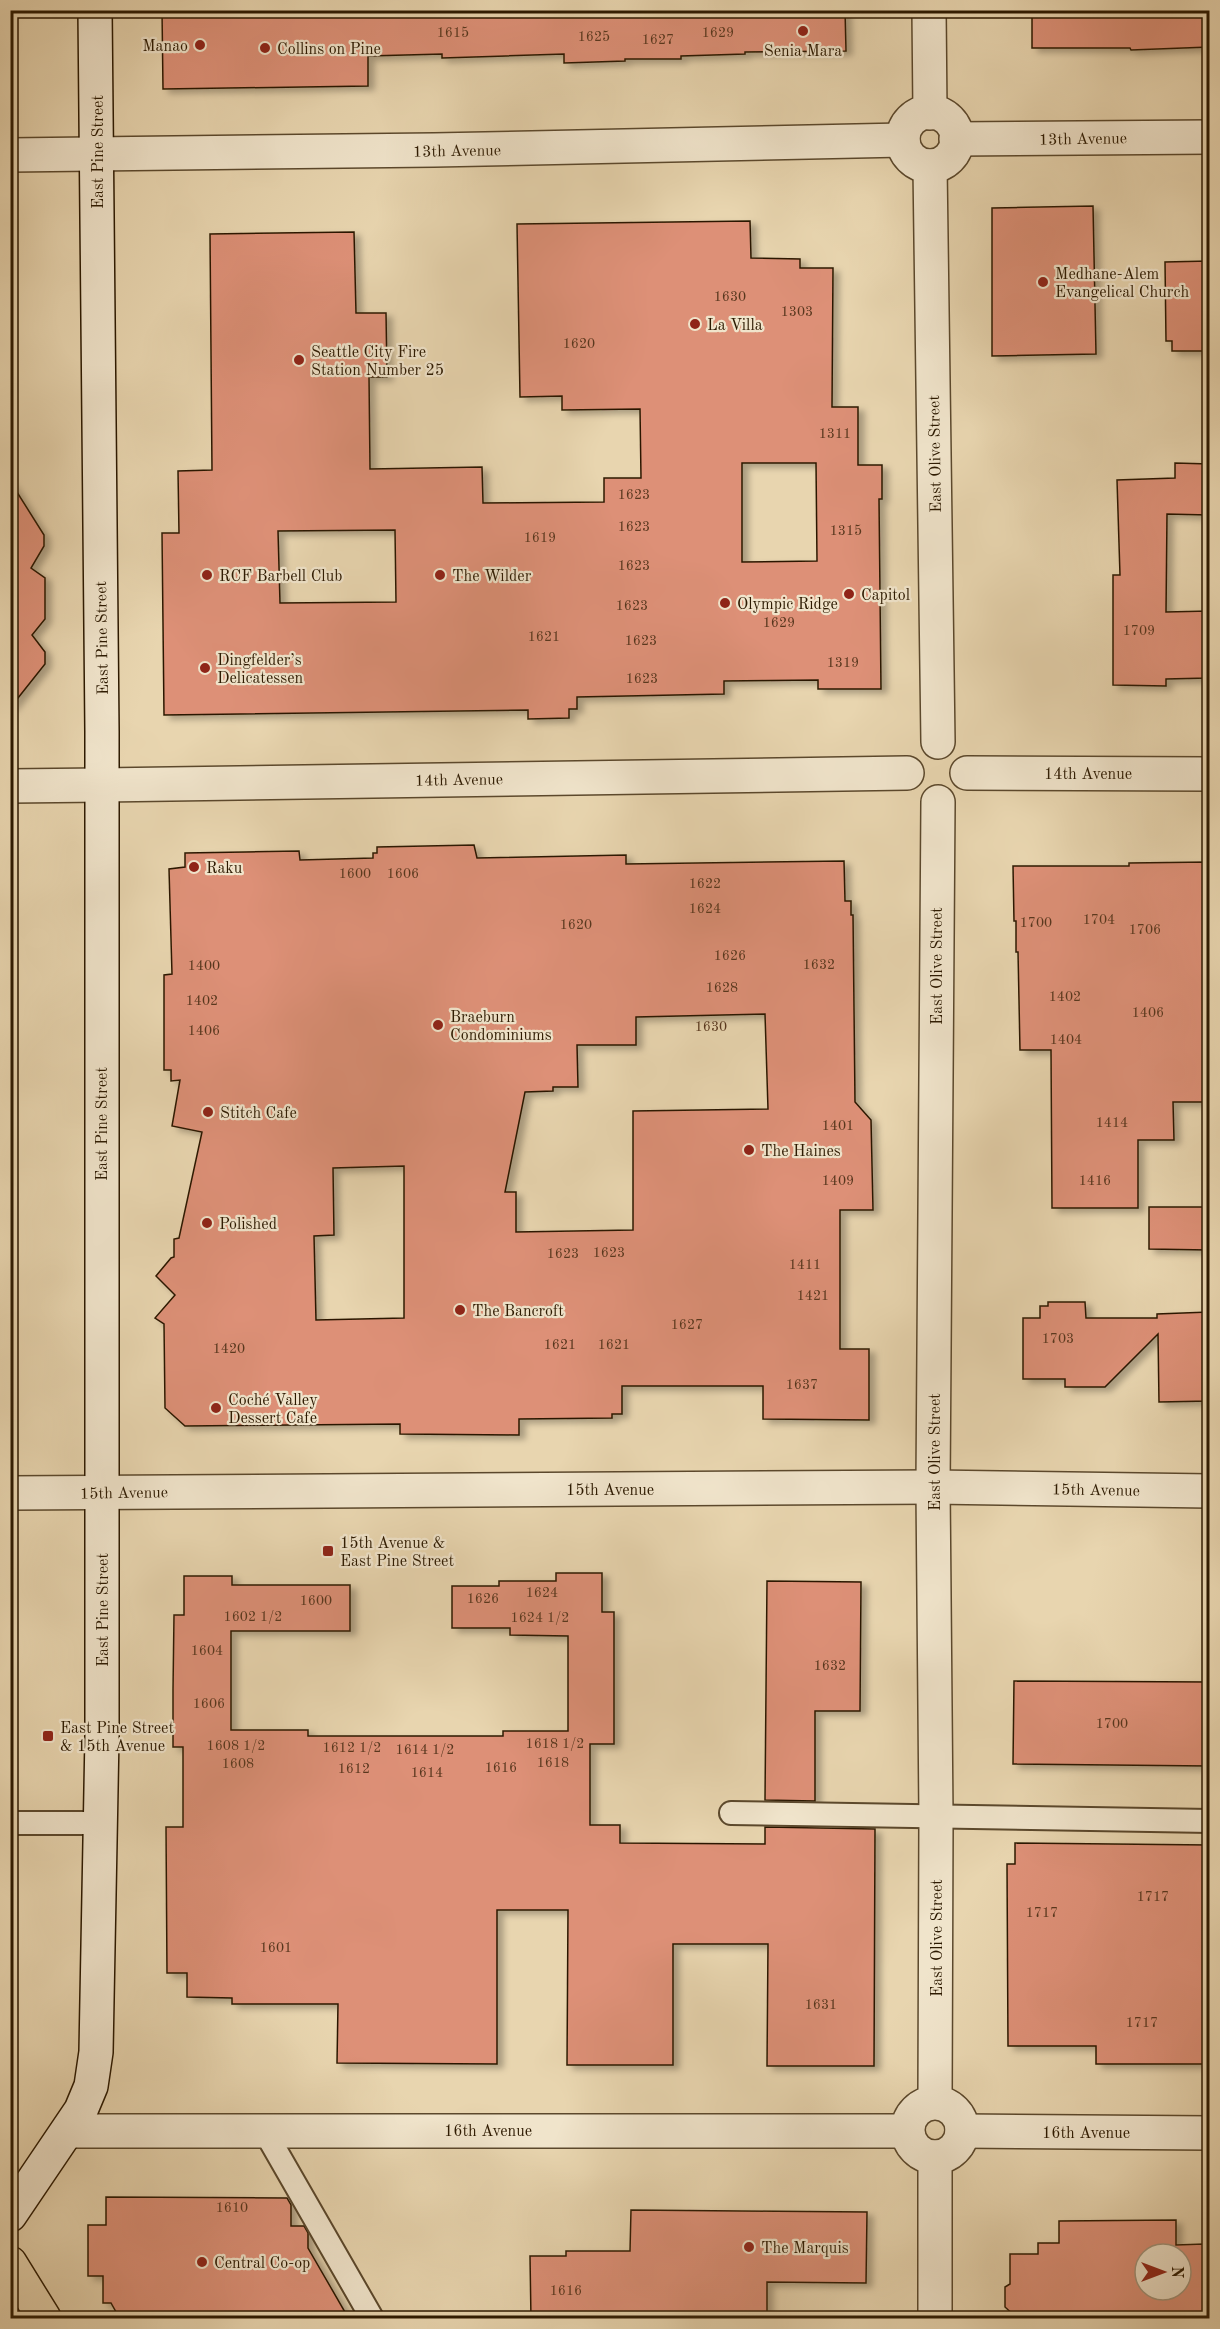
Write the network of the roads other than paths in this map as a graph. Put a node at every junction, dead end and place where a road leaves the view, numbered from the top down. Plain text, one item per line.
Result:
1 (95, 10) edge
2 (929, 10) edge
3 (930, 113) junction
4 (1209, 137) edge
5 (956, 139) junction
6 (903, 140) junction
7 (10, 155) edge
8 (97, 155) junction
9 (930, 166) junction
10 (938, 742) junction
11 (907, 773) junction
12 (967, 773) junction
13 (1209, 774) edge
14 (102, 785) junction
15 (10, 786) edge
16 (938, 802) junction
17 (933, 1487) junction
18 (1209, 1491) edge
19 (101, 1492) junction
20 (10, 1493) edge
21 (731, 1813) dead end
22 (936, 1817) junction
23 (1209, 1821) edge
24 (10, 1823) edge
25 (101, 1823) junction
26 (935, 2103) junction
27 (264, 2130) junction
28 (69, 2131) junction
29 (907, 2131) junction
30 (962, 2131) junction
31 (1209, 2133) edge
32 (935, 2157) junction
33 (10, 2214) edge
34 (10, 2263) edge
35 (44, 2319) edge
36 (372, 2319) edge
37 (935, 2319) edge

1 - 8 street, East Pine Street
2 - 3 street
3 - 5 street
3 - 6 street
4 - 5 street, 13th Avenue
5 - 9 street
6 - 8 street, 13th Avenue
6 - 9 street
7 - 8 street, 13th Avenue
8 - 14 street, East Pine Street
9 - 10 street, East Olive Street
10 - 11 street
10 - 12 street
11 - 14 street, 14th Avenue
11 - 16 street
12 - 13 street, 14th Avenue
12 - 16 street
14 - 15 street, 14th Avenue
14 - 19 street, East Pine Street
16 - 17 street, East Olive Street
17 - 18 street, 15th Avenue
17 - 19 street, 15th Avenue
17 - 22 street, East Olive Street
19 - 20 street, 15th Avenue
19 - 25 street, East Pine Street
21 - 22 lane
22 - 23 lane
22 - 26 street, East Olive Street
24 - 25 lane
25 - 28 street, East Pine Street
26 - 29 street
26 - 30 street
27 - 28 street, 16th Avenue
27 - 29 street, 16th Avenue
27 - 36 lane
28 - 33 street, East Pine Street
29 - 32 street
30 - 31 street, 16th Avenue
30 - 32 street
32 - 37 street
34 - 35 main road

